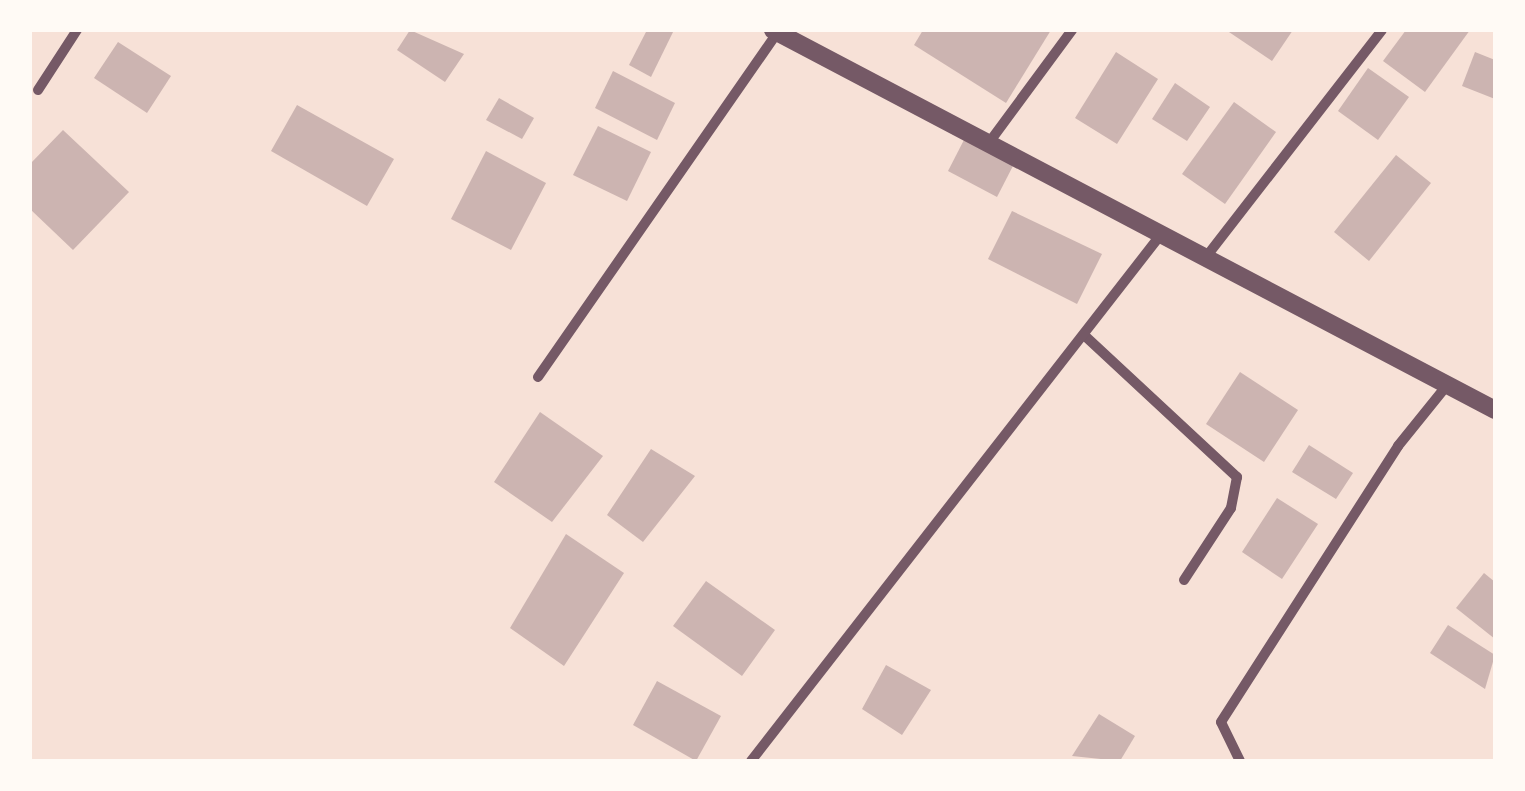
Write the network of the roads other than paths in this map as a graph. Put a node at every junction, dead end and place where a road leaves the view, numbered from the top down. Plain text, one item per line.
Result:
1 (77, 30) edge
2 (1072, 30) edge
3 (1382, 30) edge
4 (775, 31) edge
5 (38, 90) dead end
6 (988, 145) junction
7 (1162, 232) junction
8 (1206, 257) junction
9 (1084, 335) junction
10 (538, 377) dead end
11 (1448, 384) junction
12 (1495, 410) edge
13 (1184, 580) dead end
14 (751, 761) edge
15 (1240, 761) edge

1 - 5 street
2 - 6 street
3 - 8 street
4 - 6 street
4 - 10 street
6 - 7 street
7 - 8 street
7 - 9 street
8 - 11 street
9 - 13 street
9 - 14 street
11 - 12 street
11 - 15 street

